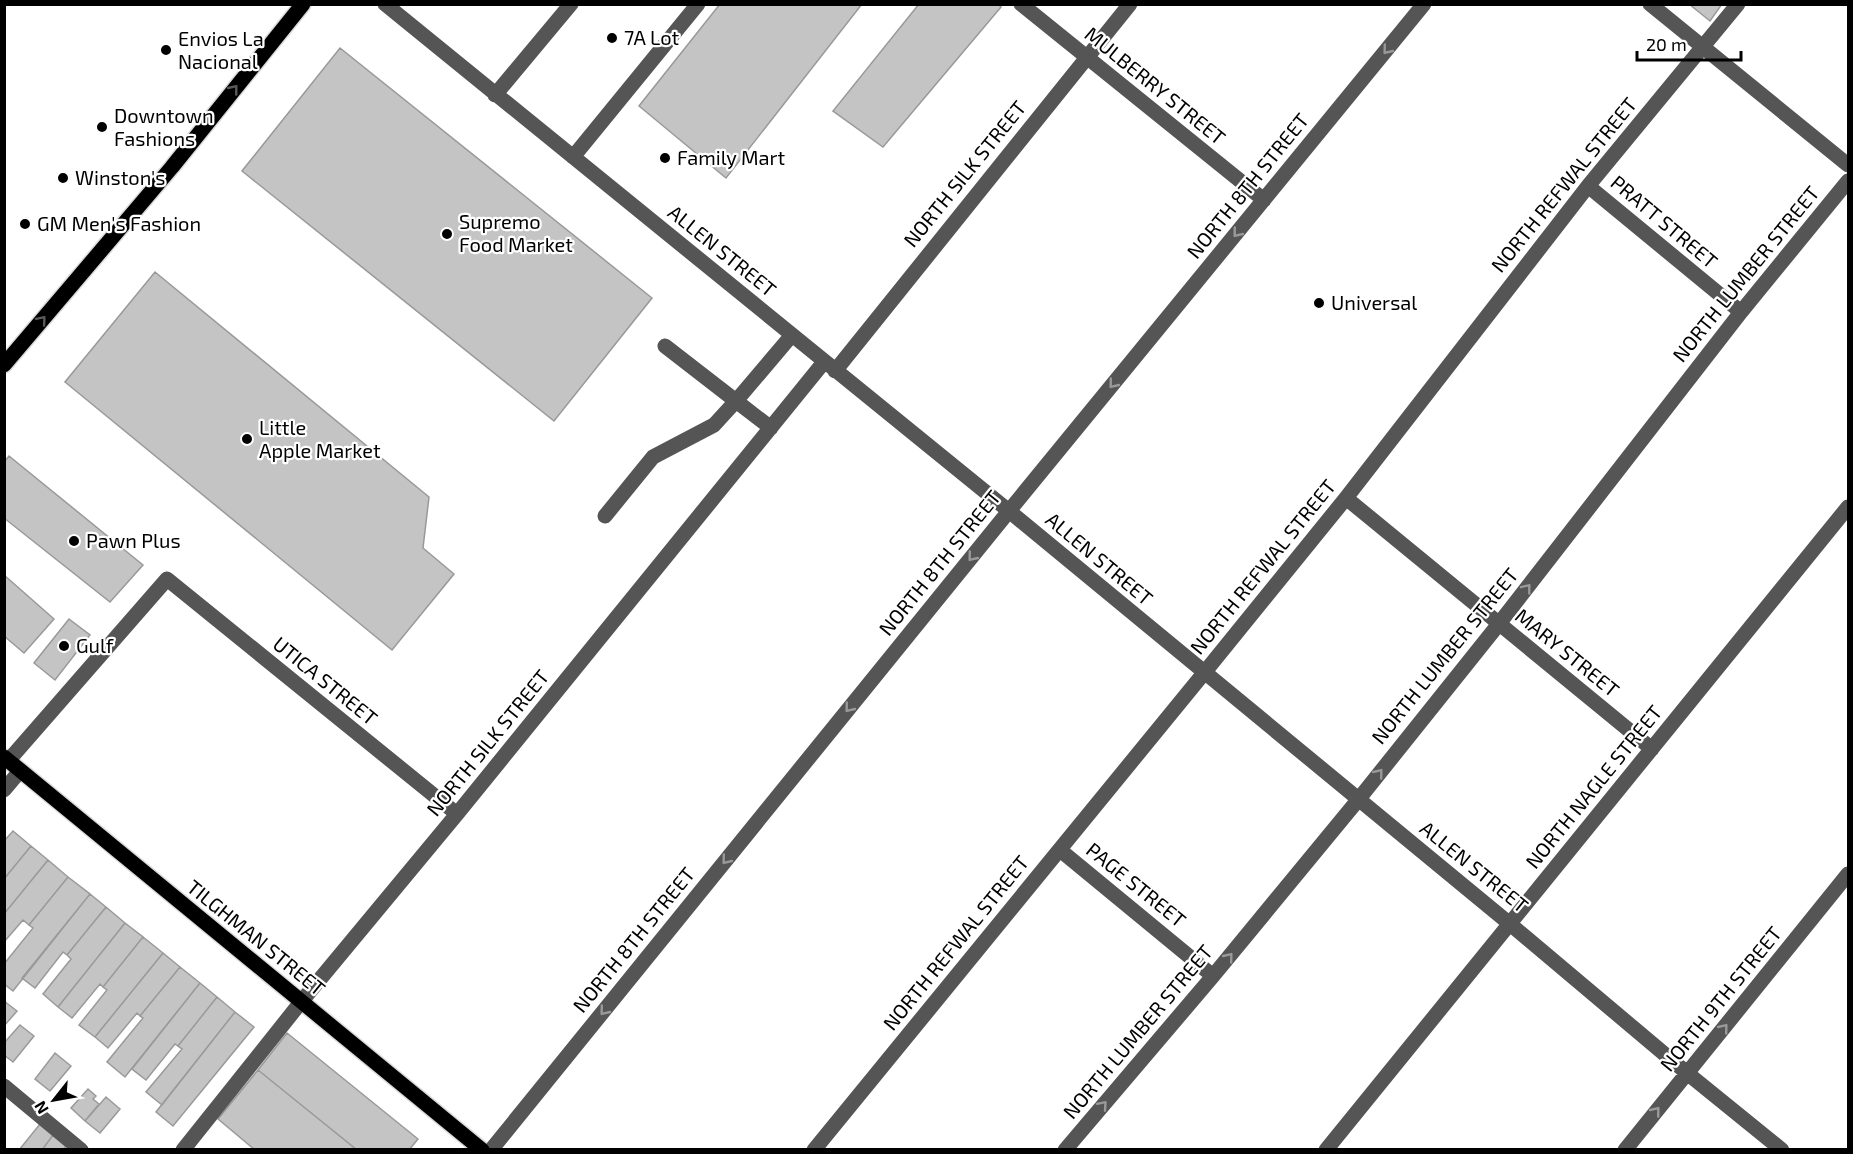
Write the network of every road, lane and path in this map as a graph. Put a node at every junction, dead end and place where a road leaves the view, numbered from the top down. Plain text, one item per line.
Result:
1 (303, 4) edge
2 (385, 4) edge
3 (571, 4) edge
4 (698, 4) edge
5 (1021, 4) edge
6 (1130, 4) edge
7 (1424, 4) edge
8 (1650, 4) edge
9 (1738, 4) edge
10 (1702, 48) junction
11 (1086, 57) junction
12 (495, 95) junction
13 (573, 157) junction
14 (1848, 165) edge
15 (1848, 181) edge
16 (1588, 186) junction
17 (1264, 200) junction
18 (1740, 312) junction
19 (792, 335) junction
20 (665, 346) dead end
21 (4, 365) edge
22 (829, 367) junction
23 (736, 401) junction
24 (771, 428) junction
25 (1346, 498) junction
26 (1848, 507) edge
27 (1009, 511) junction
28 (605, 516) dead end
29 (1498, 624) junction
30 (1204, 673) junction
31 (1652, 749) junction
32 (11, 763) edge
33 (4, 790) edge
34 (1358, 800) junction
35 (457, 814) junction
36 (1060, 850) junction
37 (1848, 874) edge
38 (1510, 924) junction
39 (1214, 976) junction
40 (301, 1002) junction
41 (1687, 1074) junction
42 (4, 1086) edge
43 (81, 1149) edge
44 (183, 1149) edge
45 (482, 1149) edge
46 (491, 1149) edge
47 (814, 1149) edge
48 (1065, 1149) edge
49 (1326, 1149) edge
50 (1625, 1149) edge
51 (1782, 1149) edge

21 -> 1 main road
2 - 12 street, ALLEN STREET
3 - 12 street
4 - 13 street
5 - 11 street, MULBERRY STREET
6 - 11 street, NORTH SILK STREET
7 -> 17 street, NORTH 8TH STREET
8 - 10 street
9 - 10 street, NORTH REFWAL STREET
10 - 14 street
10 - 16 street, NORTH REFWAL STREET
11 - 17 street, MULBERRY STREET
11 - 22 street, NORTH SILK STREET
12 - 13 street, ALLEN STREET
13 - 19 street, ALLEN STREET
15 - 18 street, NORTH LUMBER STREET
16 - 18 street, PRATT STREET
16 - 25 street, NORTH REFWAL STREET
17 -> 27 street, NORTH 8TH STREET
29 -> 18 street, NORTH LUMBER STREET
19 - 22 street, ALLEN STREET
19 - 23 street
20 - 23 street
22 - 24 street, NORTH SILK STREET
22 - 27 street, ALLEN STREET
23 - 24 street
23 - 28 street
24 - 35 street, NORTH SILK STREET
25 - 29 street, MARY STREET
25 - 30 street, NORTH REFWAL STREET
26 - 31 street, NORTH NAGLE STREET
27 - 30 street, ALLEN STREET
27 -> 46 street, NORTH 8TH STREET
29 - 31 street, MARY STREET
34 -> 29 street, NORTH LUMBER STREET
30 - 34 street, ALLEN STREET
30 - 36 street, NORTH REFWAL STREET
31 - 38 street, NORTH NAGLE STREET
32 - 33 street
32 - 35 street, UTICA STREET
32 - 40 main road, TILGHMAN STREET
34 - 38 street, ALLEN STREET
39 -> 34 street, NORTH LUMBER STREET
35 - 40 street, NORTH SILK STREET
36 - 39 street, PAGE STREET
36 - 47 street, NORTH REFWAL STREET
41 -> 37 street, NORTH 9TH STREET
38 - 41 street, ALLEN STREET
38 - 49 street, NORTH NAGLE STREET
48 -> 39 street, NORTH LUMBER STREET
40 - 44 street, NORTH SILK STREET
40 - 45 main road, TILGHMAN STREET
50 -> 41 street, NORTH 9TH STREET
41 - 51 street, ALLEN STREET
42 - 43 street

